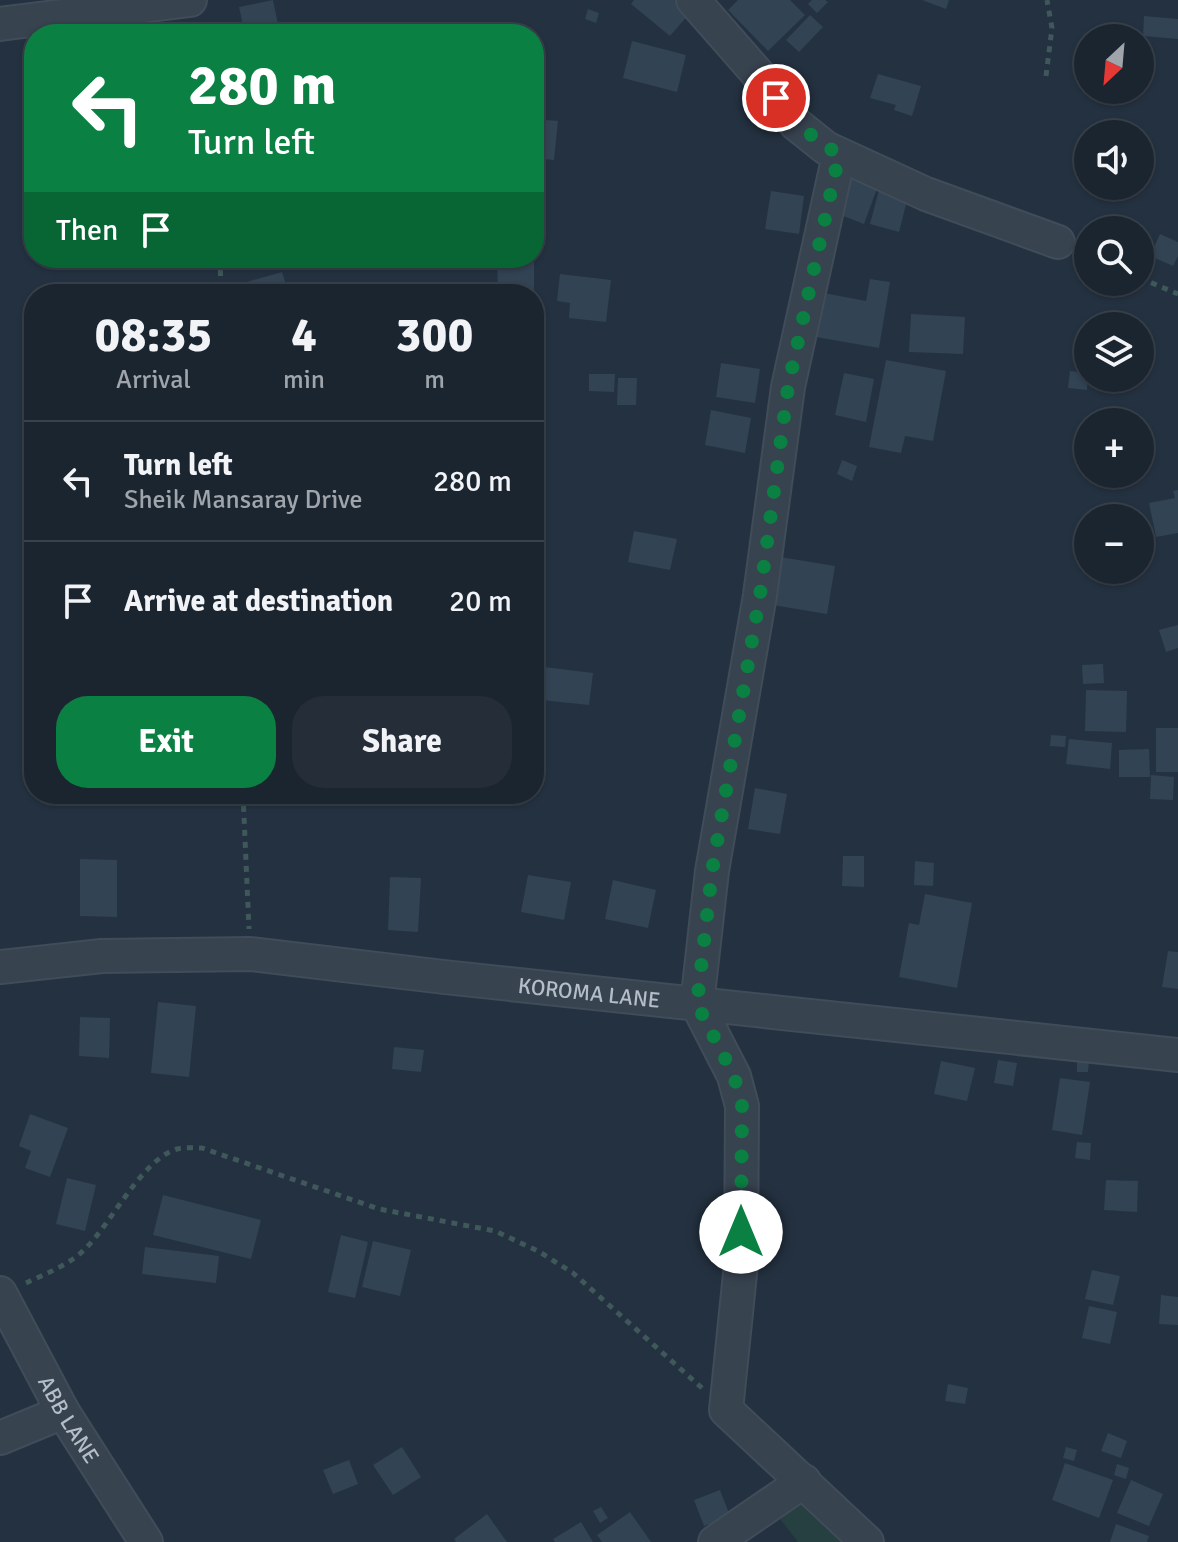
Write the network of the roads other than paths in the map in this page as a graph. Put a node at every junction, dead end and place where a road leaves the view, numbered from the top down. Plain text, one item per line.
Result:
1 (190, 0) edge
2 (693, 0) edge
3 (0, 24) edge
4 (839, 155) junction
5 (1058, 242) dead end
6 (0, 967) edge
7 (697, 1004) junction
8 (1178, 1055) edge
9 (1, 1294) edge
10 (63, 1412) junction
11 (0, 1438) edge
12 (804, 1481) junction
13 (146, 1542) edge
14 (715, 1542) edge
15 (867, 1542) edge

1 - 3 street
2 - 4 street
4 - 5 street
4 - 7 street
6 - 7 street, KOROMA LANE
7 - 8 street, KOROMA LANE
7 - 12 street
9 - 10 street, ABB LANE
10 - 11 street
10 - 13 street, ABB LANE
12 - 14 street
12 - 15 street

